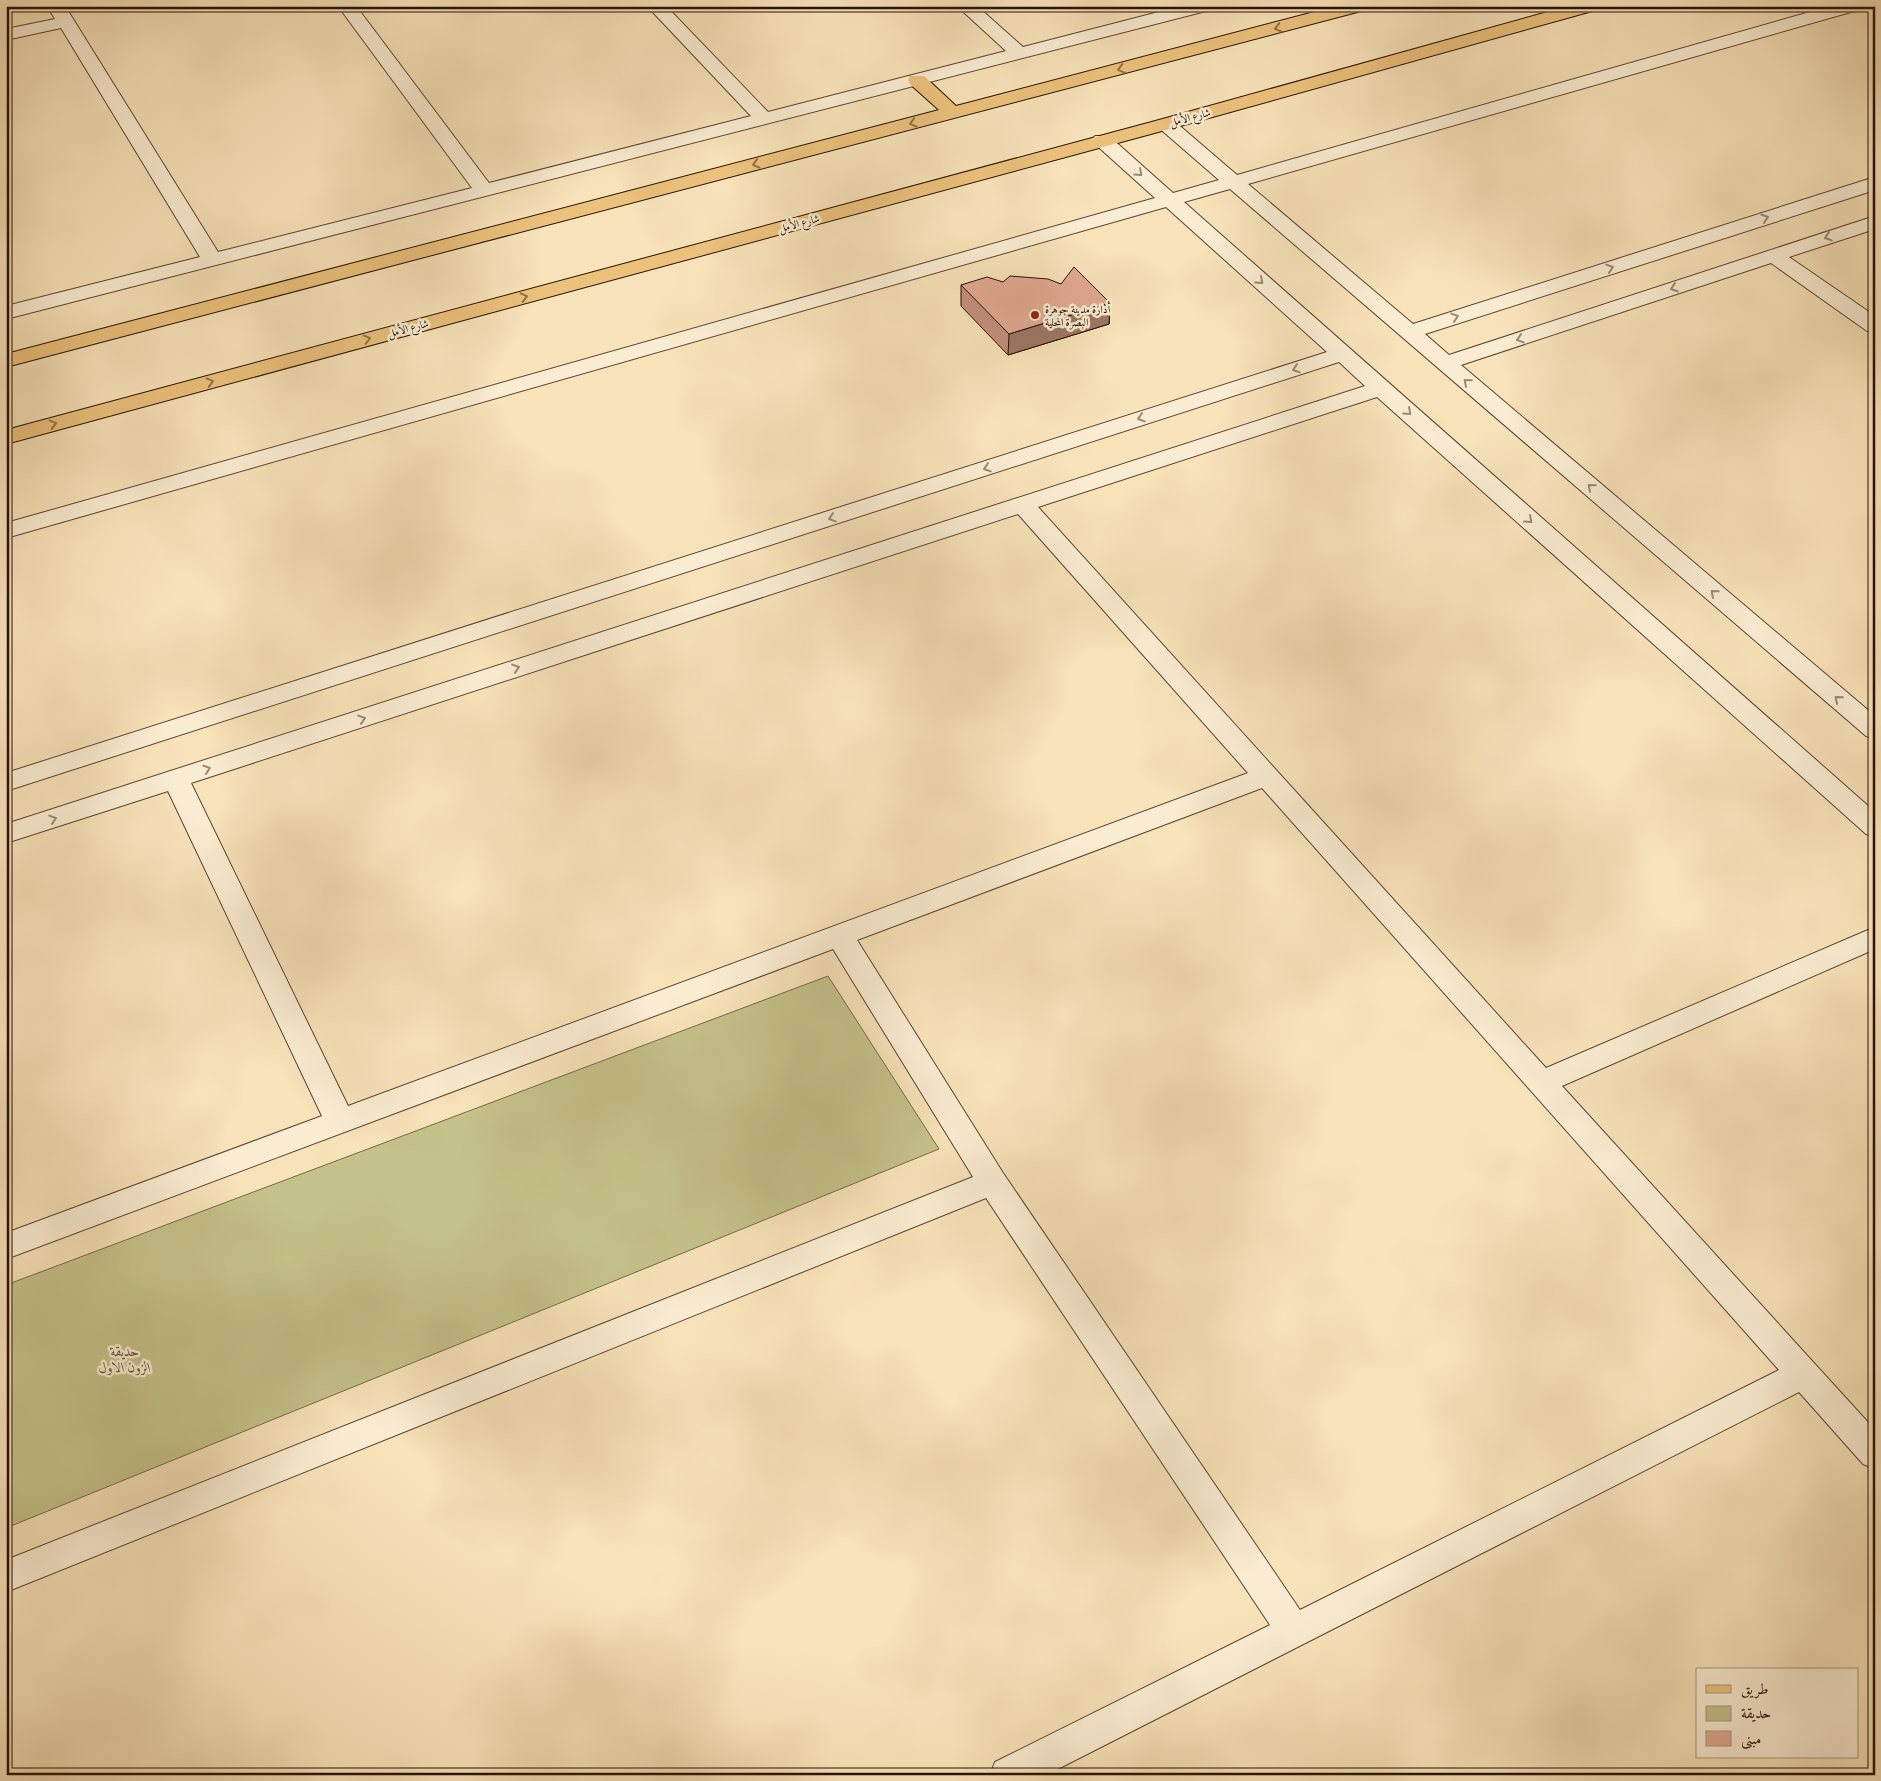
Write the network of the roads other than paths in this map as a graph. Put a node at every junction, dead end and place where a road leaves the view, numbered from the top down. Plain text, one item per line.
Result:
1 (347, 6) edge
2 (656, 6) edge
3 (966, 6) edge
4 (1204, 6) edge
5 (1359, 6) edge
6 (1590, 6) edge
7 (1852, 6) edge
8 (61, 14) edge
9 (6, 35) edge
10 (1020, 54) junction
11 (917, 80) junction
12 (953, 113) junction
13 (764, 119) junction
14 (1166, 124) junction
15 (1102, 140) junction
16 (1234, 182) junction
17 (1875, 183) edge
18 (484, 190) junction
19 (1170, 200) junction
20 (1875, 222) edge
21 (1773, 256) junction
22 (212, 260) junction
23 (6, 313) edge
24 (1875, 326) edge
25 (1409, 332) junction
26 (1343, 354) junction
27 (6, 361) edge
28 (1445, 363) junction
29 (1381, 388) junction
30 (6, 437) edge
31 (1022, 504) junction
32 (6, 531) edge
33 (1875, 730) edge
34 (1267, 776) junction
35 (176, 779) junction
36 (6, 782) edge
37 (1875, 827) edge
38 (6, 834) edge
39 (839, 936) junction
40 (1875, 937) edge
41 (1540, 1083) junction
42 (340, 1122) junction
43 (992, 1182) junction
44 (6, 1246) edge
45 (1803, 1374) junction
46 (1875, 1454) edge
47 (6, 1576) edge
48 (1294, 1631) junction
49 (1008, 1775) edge

1 - 18 street
2 - 13 street
3 - 10 street
4 - 10 street
5 -> 12 main road
6 - 14 main road, شارع الأمل
7 - 16 street
8 - 9 street
8 - 22 street
10 - 11 street
11 - 12 main road
11 - 13 street
12 -> 27 main road
13 - 18 street
14 - 15 main road, شارع الأمل
14 - 16 street
15 -> 19 street
30 -> 15 main road, شارع الأمل
16 - 19 street
16 - 25 street
25 -> 17 street
18 - 22 street
19 -> 26 street
19 - 32 street
20 -> 21 street
21 - 24 street
21 -> 28 street
22 - 23 street
25 - 28 street
26 - 29 street
26 -> 36 street
33 -> 28 street
29 - 31 street
29 -> 37 street
31 - 34 street
35 -> 31 street
34 - 39 street
34 - 41 street
38 -> 35 street
35 - 42 street
39 - 42 street
39 - 43 street
40 - 41 street
41 - 45 street
42 - 44 street
43 - 47 street
43 - 48 street
45 - 46 street
45 - 48 street
48 - 49 street

